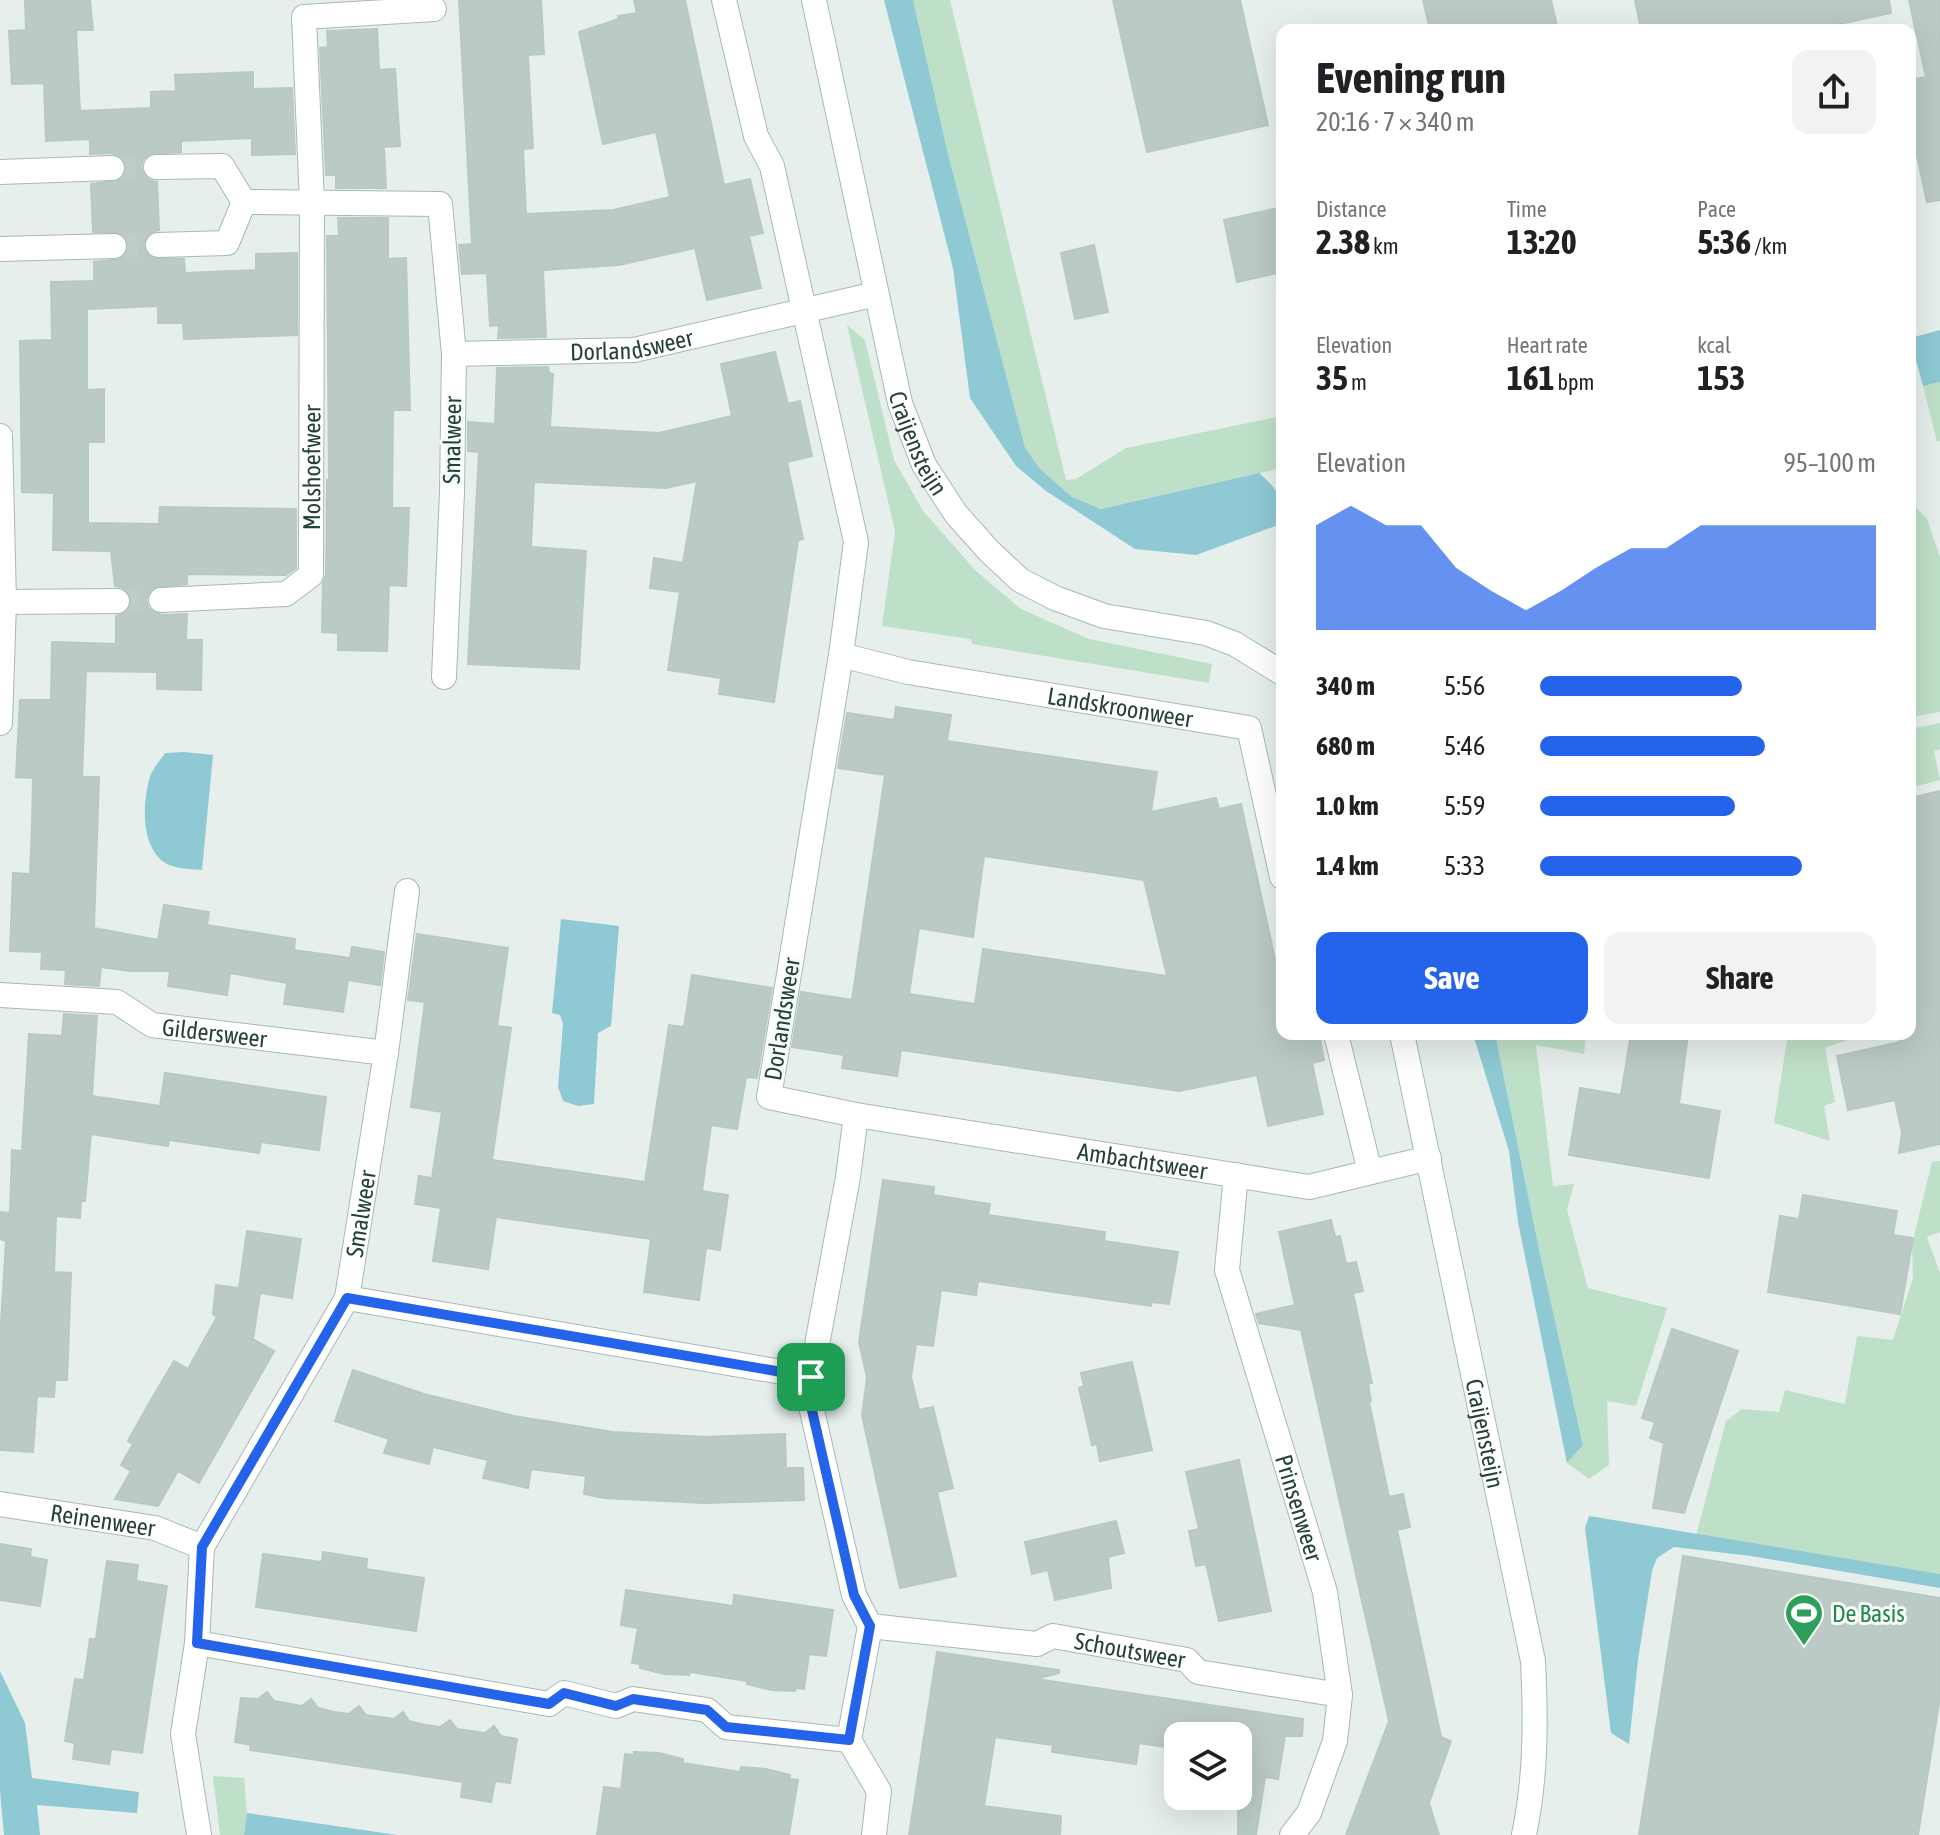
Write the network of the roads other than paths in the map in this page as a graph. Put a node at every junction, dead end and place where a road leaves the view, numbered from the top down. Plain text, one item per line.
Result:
1 (724, 0) edge
2 (814, 0) edge
3 (434, 9) dead end
4 (156, 167) tunnel mouth
5 (112, 168) tunnel mouth
6 (0, 172) edge
7 (244, 202) junction
8 (312, 203) junction
9 (158, 245) tunnel mouth
10 (114, 246) tunnel mouth
11 (0, 249) edge
12 (876, 294) junction
13 (804, 312) junction
14 (454, 354) junction
15 (0, 436) edge
16 (161, 600) tunnel mouth
17 (117, 601) tunnel mouth
18 (4, 602) junction
19 (841, 655) junction
20 (1276, 669) edge
21 (444, 677) dead end
22 (0, 723) edge
23 (1276, 850) edge
24 (407, 891) dead end
25 (0, 995) edge
26 (1337, 1040) edge
27 (1403, 1040) edge
28 (386, 1053) junction
29 (856, 1115) junction
30 (1429, 1158) junction
31 (1370, 1172) junction
32 (1236, 1175) junction
33 (347, 1298) junction
34 (811, 1377) junction
35 (0, 1504) edge
36 (202, 1547) junction
37 (870, 1626) junction
38 (197, 1643) junction
39 (1340, 1695) junction
40 (849, 1740) junction
41 (199, 1835) edge
42 (874, 1835) edge
43 (1292, 1835) edge
44 (1524, 1835) edge

1 - 13 street, Dorlandsweer
2 - 12 street, Craijensteijn
3 - 8 street, Molshoefweer
4 - 7 street
5 - 6 street
7 - 8 street
7 - 9 street
8 - 14 street, Smalweer
8 - 16 street, Molshoefweer
10 - 11 street
12 - 13 street, Dorlandsweer
12 - 20 street, Craijensteijn
13 - 14 street, Dorlandsweer
13 - 19 street, Dorlandsweer
14 - 21 street, Smalweer
15 - 18 street
17 - 18 street
18 - 22 street
19 - 23 street, Landskroonweer
19 - 29 street, Dorlandsweer
24 - 28 street, Smalweer
25 - 28 street, Gildersweer
26 - 31 street
27 - 30 street, Craijensteijn
28 - 33 street, Smalweer
29 - 32 street, Ambachtsweer
29 - 34 street
30 - 31 street, Ambachtsweer
30 - 44 street, Craijensteijn
31 - 32 street, Ambachtsweer
32 - 39 street, Prinsenweer
33 - 34 street
33 - 36 street, Smalweer
34 - 37 street
35 - 36 street, Reinenweer
36 - 38 street
37 - 39 street, Schoutsweer
37 - 40 street
38 - 40 street
38 - 41 street
39 - 43 street, Prinsenweer
40 - 42 street

